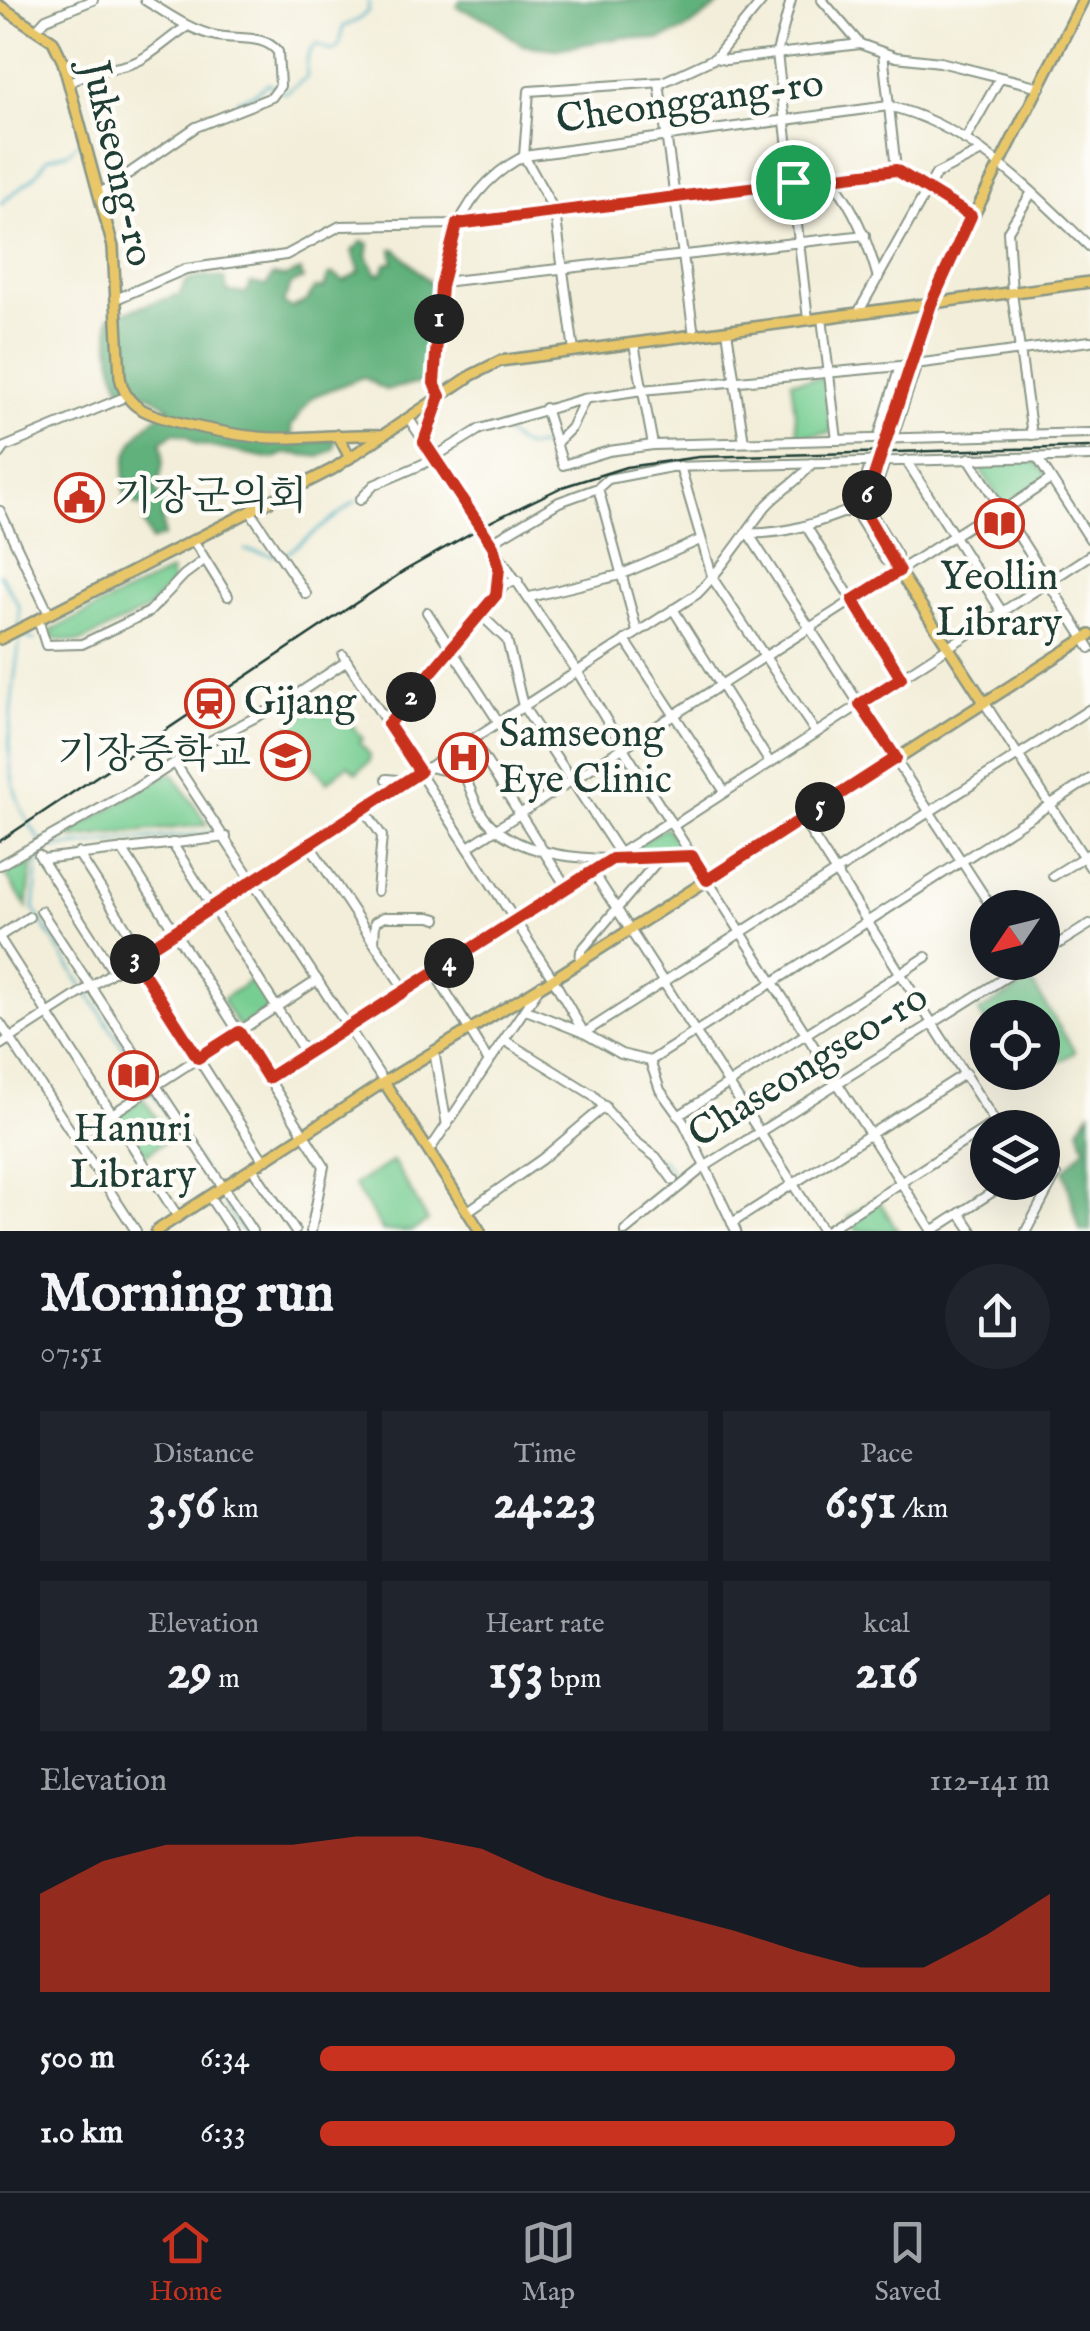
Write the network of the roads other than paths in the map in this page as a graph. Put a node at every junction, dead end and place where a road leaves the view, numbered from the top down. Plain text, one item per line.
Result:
1 (94, 0) edge
2 (145, 0) edge
3 (762, 0) edge
4 (791, 0) edge
5 (822, 0) edge
6 (1082, 0) edge
7 (0, 6) edge
8 (188, 26) junction
9 (36, 30) junction
10 (860, 44) junction
11 (778, 53) junction
12 (884, 54) junction
13 (715, 58) junction
14 (1000, 78) junction
15 (69, 83) junction
16 (659, 83) junction
17 (1040, 87) junction
18 (888, 106) junction
19 (786, 120) junction
20 (666, 136) junction
21 (965, 140) junction
22 (982, 151) junction
23 (524, 156) junction
24 (999, 163) junction
25 (896, 170) junction
26 (831, 178) junction
27 (793, 182) junction
28 (927, 187) junction
29 (1032, 192) junction
30 (99, 194) junction
31 (674, 197) junction
32 (555, 212) junction
33 (971, 216) junction
34 (457, 224) junction
35 (865, 235) junction
36 (799, 242) junction
37 (1090, 247) edge
38 (682, 256) junction
39 (564, 269) junction
40 (878, 278) junction
41 (442, 282) junction
42 (1090, 282) edge
43 (1012, 292) junction
44 (116, 299) junction
45 (931, 304) junction
46 (858, 314) junction
47 (822, 318) junction
48 (808, 320) junction
49 (727, 331) junction
50 (694, 335) junction
51 (1090, 340) edge
52 (634, 344) junction
53 (1020, 350) junction
54 (574, 351) junction
55 (909, 365) junction
56 (829, 373) junction
57 (735, 382) junction
58 (642, 390) junction
59 (440, 396) junction
60 (120, 398) dead end
61 (586, 399) junction
62 (544, 408) junction
63 (409, 419) junction
64 (1090, 433) edge
65 (338, 435) junction
66 (386, 435) junction
67 (1032, 435) junction
68 (878, 439) junction
69 (892, 439) junction
70 (836, 440) junction
71 (424, 442) junction
72 (744, 442) junction
73 (556, 444) junction
74 (653, 444) junction
75 (0, 454) edge
76 (1090, 456) edge
77 (434, 457) junction
78 (1037, 457) junction
79 (350, 458) junction
80 (968, 458) junction
81 (906, 460) junction
82 (872, 461) junction
83 (886, 461) junction
84 (812, 462) junction
85 (680, 466) junction
86 (1051, 479) junction
87 (598, 488) junction
88 (360, 500) dead end
89 (856, 508) junction
90 (1001, 509) junction
91 (0, 510) edge
92 (250, 511) junction
93 (806, 526) junction
94 (748, 533) junction
95 (954, 536) junction
96 (1090, 539) edge
97 (193, 540) junction
98 (700, 540) junction
99 (490, 542) junction
100 (1090, 555) edge
101 (204, 560) junction
102 (896, 566) junction
103 (620, 575) junction
104 (712, 579) junction
105 (518, 581) junction
106 (1048, 582) junction
107 (306, 594) dead end
108 (496, 595) junction
109 (228, 596) dead end
110 (530, 598) junction
111 (853, 600) junction
112 (673, 608) junction
113 (427, 612) dead end
114 (1002, 612) junction
115 (48, 614) junction
116 (481, 615) junction
117 (36, 620) junction
118 (810, 628) junction
119 (637, 631) junction
120 (5, 636) edge
121 (625, 640) junction
122 (1088, 640) edge
123 (948, 647) junction
124 (452, 650) junction
125 (766, 656) junction
126 (577, 671) junction
127 (901, 678) junction
128 (721, 685) junction
129 (984, 702) junction
130 (860, 704) junction
131 (523, 706) junction
132 (1090, 708) edge
133 (674, 715) junction
134 (498, 722) junction
135 (388, 724) junction
136 (816, 733) junction
137 (472, 739) junction
138 (623, 748) junction
139 (1018, 755) junction
140 (896, 758) junction
141 (770, 762) junction
142 (175, 763) junction
143 (429, 767) junction
144 (420, 772) junction
145 (1090, 779) edge
146 (387, 780) dead end
147 (572, 780) junction
148 (406, 781) junction
149 (725, 792) junction
150 (1050, 805) junction
151 (364, 809) junction
152 (930, 812) junction
153 (520, 814) junction
154 (802, 819) junction
155 (671, 824) junction
156 (496, 829) junction
157 (226, 838) junction
158 (172, 842) junction
159 (309, 844) junction
160 (468, 847) junction
161 (122, 849) junction
162 (39, 850) junction
163 (544, 852) junction
164 (78, 854) junction
165 (1087, 855) edge
166 (692, 856) junction
167 (616, 857) junction
168 (660, 858) junction
169 (962, 861) junction
170 (0, 865) edge
171 (1090, 867) edge
172 (593, 872) junction
173 (836, 872) junction
174 (1053, 876) dead end
175 (254, 880) junction
176 (707, 880) junction
177 (567, 888) junction
178 (981, 890) edge
179 (377, 891) dead end
180 (212, 907) junction
181 (617, 909) junction
182 (41, 911) dead end
183 (29, 917) dead end
184 (437, 920) dead end
185 (516, 921) junction
186 (868, 921) junction
187 (1090, 924) edge
188 (630, 929) junction
189 (175, 931) junction
190 (741, 933) junction
191 (0, 937) edge
192 (374, 942) junction
193 (1060, 943) edge
194 (138, 955) junction
195 (926, 956) dead end
196 (580, 962) junction
197 (113, 971) junction
198 (434, 972) junction
199 (901, 972) junction
200 (553, 979) junction
201 (318, 980) junction
202 (1002, 980) edge
203 (664, 982) junction
204 (773, 982) junction
205 (542, 984) junction
206 (87, 988) junction
207 (405, 990) junction
208 (276, 1008) junction
209 (526, 1010) junction
210 (48, 1014) junction
211 (0, 1023) edge
212 (934, 1024) junction
213 (348, 1026) junction
214 (469, 1030) junction
215 (696, 1031) junction
216 (239, 1032) junction
217 (584, 1033) junction
218 (806, 1033) junction
219 (10, 1038) junction
220 (504, 1040) junction
221 (0, 1045) edge
222 (434, 1051) junction
223 (306, 1054) junction
224 (198, 1058) junction
225 (650, 1060) junction
226 (489, 1062) junction
227 (966, 1073) junction
228 (268, 1078) junction
229 (384, 1082) junction
230 (728, 1082) junction
231 (839, 1085) junction
232 (151, 1089) junction
233 (605, 1106) junction
234 (988, 1110) edge
235 (112, 1114) junction
236 (678, 1116) junction
237 (447, 1126) junction
238 (304, 1134) junction
239 (762, 1134) junction
240 (870, 1134) junction
241 (75, 1138) junction
242 (970, 1141) edge
243 (429, 1152) junction
244 (263, 1160) junction
245 (252, 1168) junction
246 (704, 1168) junction
247 (673, 1180) dead end
248 (901, 1182) junction
249 (792, 1184) junction
250 (216, 1192) junction
251 (980, 1200) edge
252 (1043, 1200) edge
253 (468, 1212) junction
254 (960, 1213) junction
255 (178, 1217) junction
256 (171, 1227) edge
257 (734, 1227) edge
258 (136, 1231) edge
259 (156, 1231) edge
260 (232, 1231) edge
261 (252, 1231) edge
262 (294, 1231) edge
263 (311, 1231) edge
264 (480, 1231) edge
265 (626, 1231) edge
266 (824, 1231) edge
267 (932, 1231) edge
268 (972, 1231) edge
269 (1026, 1231) edge

1 - 9 street
2 - 8 street
3 - 13 street
4 - 11 street
5 - 10 street
6 - 17 main road
7 - 9 main road, Jukseong-ro
8 - 15 street
8 - 30 street
9 - 15 main road, Jukseong-ro
10 - 11 street
10 - 12 street
11 - 13 street
11 - 19 street
12 - 14 street
12 - 18 street
13 - 16 street
14 - 17 street
14 - 21 street
15 - 30 main road, Jukseong-ro
16 - 20 street
16 - 23 street
17 - 24 main road
18 - 19 street, Cheonggang-ro
18 - 21 street, Cheonggang-ro
18 - 25 street
19 - 20 street, Cheonggang-ro
19 - 27 street
20 - 23 street, Cheonggang-ro
20 - 31 street
21 - 22 street, Cheonggang-ro
22 - 24 street, Cheonggang-ro
22 - 28 street
23 - 32 street
23 - 34 street, Cheonggang-ro
24 - 29 street, Cheonggang-ro
24 - 33 main road
25 - 26 street
25 - 28 street
26 - 27 street
26 - 35 street
27 - 31 street
27 - 36 street
28 - 33 street
28 - 40 street
29 - 37 street, Cheonggang-ro
29 - 43 street
30 - 44 main road, Jukseong-ro
31 - 32 street
31 - 38 street
32 - 34 street
32 - 39 street
33 - 45 main road
34 - 41 street, Cheonggang-ro
34 - 44 street
35 - 36 street
35 - 40 street
36 - 38 street
36 - 48 street
38 - 39 street
38 - 50 street
39 - 41 street
39 - 54 street
40 - 46 street
41 - 59 street, Cheonggang-ro
42 - 43 main road
43 - 45 main road
43 - 53 street
44 - 65 main road, Jukseong-ro
45 - 46 main road
45 - 55 main road
46 - 47 main road
47 - 48 main road
47 - 56 street
48 - 49 main road
49 - 50 main road
49 - 57 street
50 - 52 main road
51 - 53 street
52 - 54 main road
52 - 58 street
53 - 55 street
53 - 67 street
54 - 59 main road
55 - 56 street
55 - 68 street
55 - 69 street
55 - 102 main road, bridge
56 - 57 street
56 - 70 street
57 - 58 street
57 - 72 street
58 - 61 street
58 - 74 street
59 - 63 main road
59 - 71 main road
60 - 75 street
61 - 62 street
61 - 73 street
62 - 73 street
62 - 77 street
63 - 66 main road
63 - 71 street
64 - 67 street
65 - 66 main road, Jukseong-ro
65 - 79 main road
66 - 79 main road
67 - 69 street
68 - 69 street
68 - 70 street
70 - 72 street
71 - 77 street
72 - 74 street
73 - 74 street
76 - 78 street
77 - 88 street
77 - 99 street, bridge
78 - 80 street
78 - 86 street
79 - 92 main road
80 - 81 street
80 - 90 street
81 - 83 street
81 - 95 street
82 - 83 street
82 - 84 street
82 - 89 street
83 - 102 street
84 - 85 street
84 - 94 street
85 - 87 street
85 - 98 street
86 - 90 street
86 - 96 street
87 - 99 street
87 - 103 street
89 - 93 street
89 - 102 street
90 - 95 street
90 - 106 street
91 - 115 street
92 - 97 main road
92 - 107 street
93 - 94 street
93 - 111 street
94 - 104 street
94 - 118 street
95 - 102 street
95 - 114 street
97 - 101 street
97 - 115 main road
98 - 103 street
98 - 104 street
99 - 105 street
99 - 108 street
100 - 106 street
101 - 109 street
101 - 117 street
102 - 111 street
102 - 123 main road
103 - 110 street
103 - 119 street
104 - 112 street
104 - 125 street
105 - 108 street
105 - 110 street
106 - 114 street
106 - 122 street
108 - 116 street
110 - 126 street
111 - 118 street
111 - 127 street
112 - 119 street
112 - 128 street
113 - 124 street
114 - 123 street
115 - 117 main road
116 - 124 street
116 - 131 street
117 - 120 main road
118 - 125 street
118 - 130 street
119 - 121 street
121 - 126 street
121 - 133 street
122 - 129 main road
123 - 127 street
123 - 129 main road
124 - 134 street
124 - 135 street
125 - 128 street
125 - 136 street
126 - 131 street
126 - 138 street
127 - 130 street
128 - 133 street
128 - 141 street
129 - 139 street
129 - 140 main road
130 - 136 street
130 - 140 street
131 - 134 street
131 - 147 street
132 - 139 street
133 - 138 street
133 - 149 street
134 - 137 street
135 - 142 street
135 - 144 street
136 - 141 street
137 - 143 street
137 - 153 street
138 - 147 street
138 - 155 street
139 - 150 street
139 - 152 street
140 - 152 street
140 - 154 main road
141 - 149 street
142 - 157 street
142 - 162 street
143 - 144 street
143 - 156 street
144 - 148 street
144 - 160 street
145 - 150 street
146 - 148 street
147 - 153 street
147 - 167 street
148 - 151 street
149 - 155 street
150 - 165 street
150 - 169 street
151 - 159 street
151 - 179 street
152 - 169 street
152 - 173 street
153 - 156 street
153 - 163 street
154 - 173 street
154 - 176 main road
155 - 166 street
155 - 167 street
156 - 160 street
156 - 163 street
157 - 158 street
157 - 175 street
158 - 161 street
158 - 180 street
159 - 175 street
159 - 192 street
160 - 185 street
161 - 164 street
161 - 189 street
162 - 164 street
162 - 170 street
162 - 197 street
163 - 167 street
163 - 177 street
164 - 194 street
165 - 171 street
165 - 174 street
166 - 168 street
166 - 176 street
167 - 168 street
167 - 172 street
168 - 181 street
169 - 178 street
169 - 186 street
172 - 177 street
172 - 181 street
173 - 186 street
173 - 190 street
175 - 180 street
175 - 201 street
176 - 188 main road
176 - 190 street
177 - 185 street
180 - 189 street
180 - 208 street
181 - 188 street
181 - 196 street
182 - 206 street
183 - 191 street
184 - 192 street
185 - 198 street
185 - 200 street
186 - 199 street
186 - 204 street
187 - 193 street
188 - 196 main road
188 - 203 street
189 - 194 street
189 - 216 street
190 - 203 street
190 - 204 street
191 - 210 street
192 - 207 street
194 - 197 street
194 - 224 street
195 - 199 street
196 - 200 main road
197 - 206 street
198 - 207 street
198 - 214 street
199 - 212 street
199 - 218 street
200 - 205 main road
200 - 217 street
201 - 208 street
201 - 213 street
202 - 212 street, Chaseongseo-ro
203 - 215 street
203 - 217 street
204 - 215 street
204 - 218 street
205 - 209 street
205 - 214 main road
206 - 210 street
206 - 232 street
207 - 213 street
208 - 216 street
208 - 223 street
209 - 217 street
209 - 220 street
210 - 219 street
210 - 235 street
211 - 219 street
212 - 227 street
212 - 231 street, Chaseongseo-ro
213 - 223 street
213 - 229 street
214 - 222 main road
214 - 226 street
215 - 225 street
215 - 230 street
216 - 224 street
216 - 228 street
217 - 225 street
218 - 230 street
218 - 231 street
219 - 221 street
219 - 241 street
220 - 226 street
220 - 233 street
222 - 229 main road
222 - 237 street
223 - 228 street
224 - 232 street
224 - 244 street
225 - 236 street
226 - 237 street
227 - 234 street
227 - 240 street
228 - 238 street
229 - 238 main road
229 - 243 main road
230 - 236 street
230 - 239 street
231 - 239 street, Chaseongseo-ro
231 - 240 street
232 - 235 street
232 - 250 street
233 - 247 street
233 - 253 street
235 - 241 street
235 - 255 street
236 - 246 street
237 - 243 street
238 - 244 main road
238 - 263 street
239 - 246 street, Chaseongseo-ro
239 - 249 street
240 - 248 street
240 - 249 street
241 - 258 street
242 - 248 street
243 - 253 main road
244 - 245 main road
245 - 250 main road
245 - 262 street
246 - 257 street
246 - 265 street, Chaseongseo-ro
248 - 266 street
248 - 267 street
249 - 257 street
249 - 266 street
250 - 255 main road
250 - 260 street
250 - 261 street
251 - 254 street
252 - 269 street
253 - 264 main road
254 - 267 street
254 - 268 street
255 - 256 main road
256 - 259 main road

